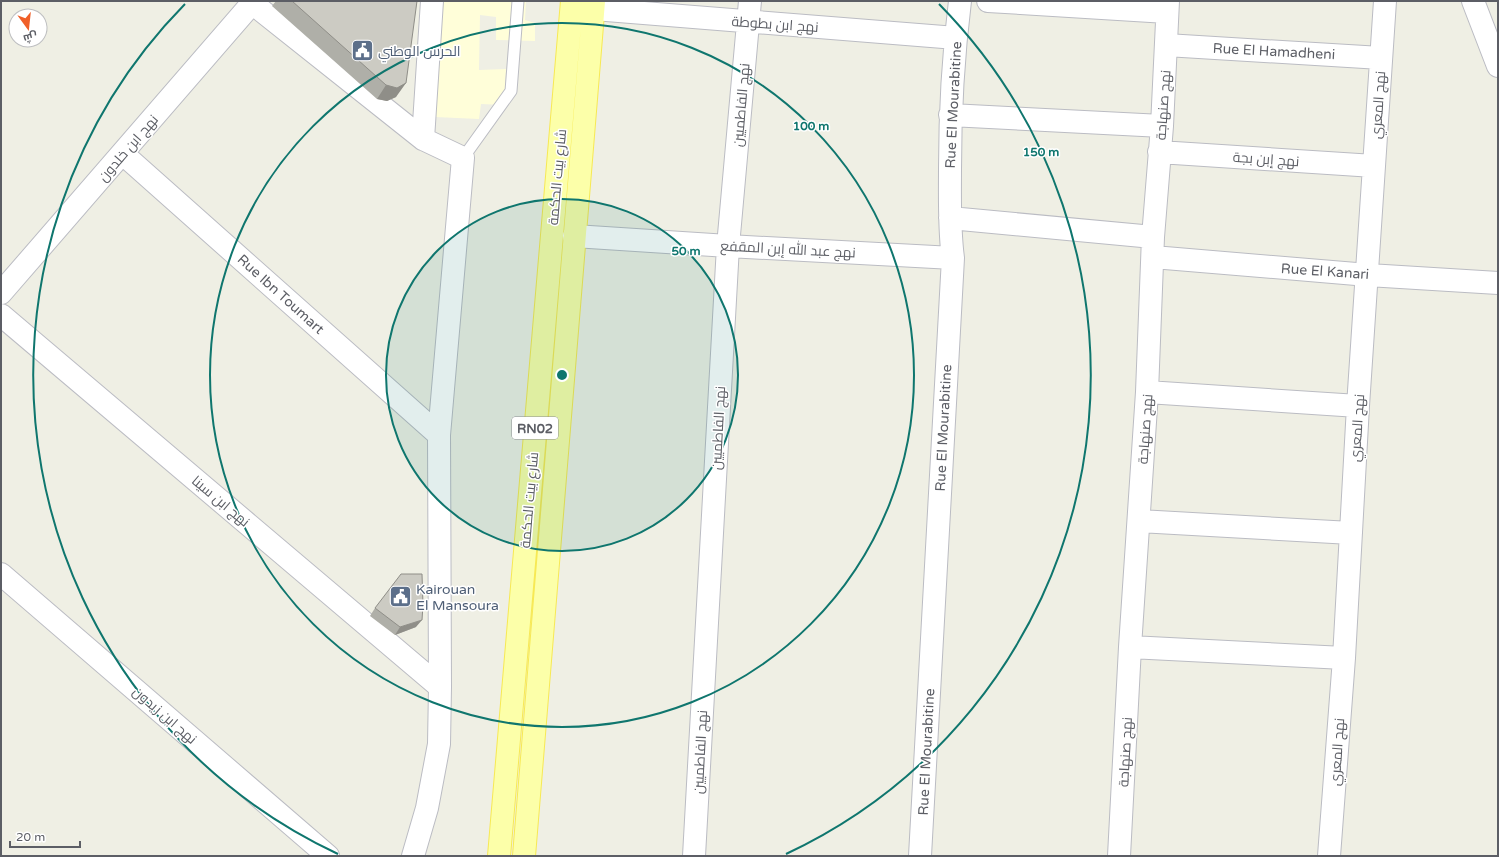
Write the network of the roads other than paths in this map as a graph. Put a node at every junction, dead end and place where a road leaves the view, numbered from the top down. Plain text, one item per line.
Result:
1 (432, 1) edge
2 (518, 1) edge
3 (572, 1) edge
4 (960, 1) edge
5 (988, 1) edge
6 (1385, 1) edge
7 (1472, 1) edge
8 (253, 2) edge
9 (594, 5) edge
10 (1167, 7) edge
11 (749, 11) edge
12 (956, 38) junction
13 (1166, 45) junction
14 (1381, 58) junction
15 (1498, 66) edge
16 (950, 115) junction
17 (1162, 126) junction
18 (423, 139) junction
19 (1159, 152) junction
20 (123, 154) junction
21 (463, 158) junction
22 (1374, 166) junction
23 (950, 218) junction
24 (574, 236) junction
25 (728, 246) junction
26 (1153, 247) junction
27 (953, 258) junction
28 (1368, 275) junction
29 (1498, 283) edge
30 (1, 293) edge
31 (1, 315) edge
32 (1147, 392) junction
33 (1358, 406) junction
34 (440, 435) junction
35 (1139, 521) junction
36 (1351, 532) junction
37 (1, 574) edge
38 (1130, 648) junction
39 (1344, 658) junction
40 (440, 687) junction
41 (328, 856) edge
42 (413, 856) edge
43 (499, 856) edge
44 (524, 856) edge
45 (694, 856) edge
46 (920, 856) edge
47 (1119, 856) edge
48 (1329, 856) edge

1 - 18 street
2 - 21 lane
3 - 43 main road, شارع بيت الحكمة / RN02
4 - 12 street, Rue El Mourabitine
5 - 10 street
6 - 14 street, نهج المعري
7 - 15 street
8 - 18 street
8 - 20 street, نهج ابن خلدون
9 - 11 street, نهج ابن بطوطة
9 - 24 main road, شارع بيت الحكمة / RN02
10 - 13 street, نهج صنهاجة
11 - 12 street, نهج ابن بطوطة
11 - 25 street, نهج الفاطميين
12 - 16 street, Rue El Mourabitine
13 - 14 street, Rue El Hamadheni
13 - 17 street, نهج صنهاجة
14 - 22 street, نهج المعري
16 - 17 street
16 - 23 street, Rue El Mourabitine
17 - 19 street, نهج صنهاجة
18 - 21 street
19 - 22 street, نهج إبن بجة
19 - 26 street, نهج صنهاجة
20 - 30 street, نهج ابن خلدون
20 - 34 street, Rue Ibn Toumart
21 - 34 street
22 - 28 street, نهج المعري
23 - 26 street, Rue El Kanari
23 - 27 street, Rue El Mourabitine
24 - 25 street, نهج عبد الله إبن المقفع
24 - 44 main road, شارع بيت الحكمة / RN02
25 - 27 street, نهج عبد الله إبن المقفع
25 - 45 street, نهج الفاطميين
26 - 28 street, Rue El Kanari
26 - 32 street, نهج صنهاجة
27 - 46 street, Rue El Mourabitine
28 - 29 street, Rue El Kanari
28 - 33 street, نهج المعري
31 - 40 street, نهج ابن سينا
32 - 33 street
32 - 35 street, نهج صنهاجة
33 - 36 street, نهج المعري
34 - 40 street
35 - 36 street
35 - 38 street, نهج صنهاجة
36 - 39 street, نهج المعري
37 - 41 street, نهج ابن زيدون
38 - 39 street
38 - 47 street, نهج صنهاجة
39 - 48 street, نهج المعري
40 - 42 street

